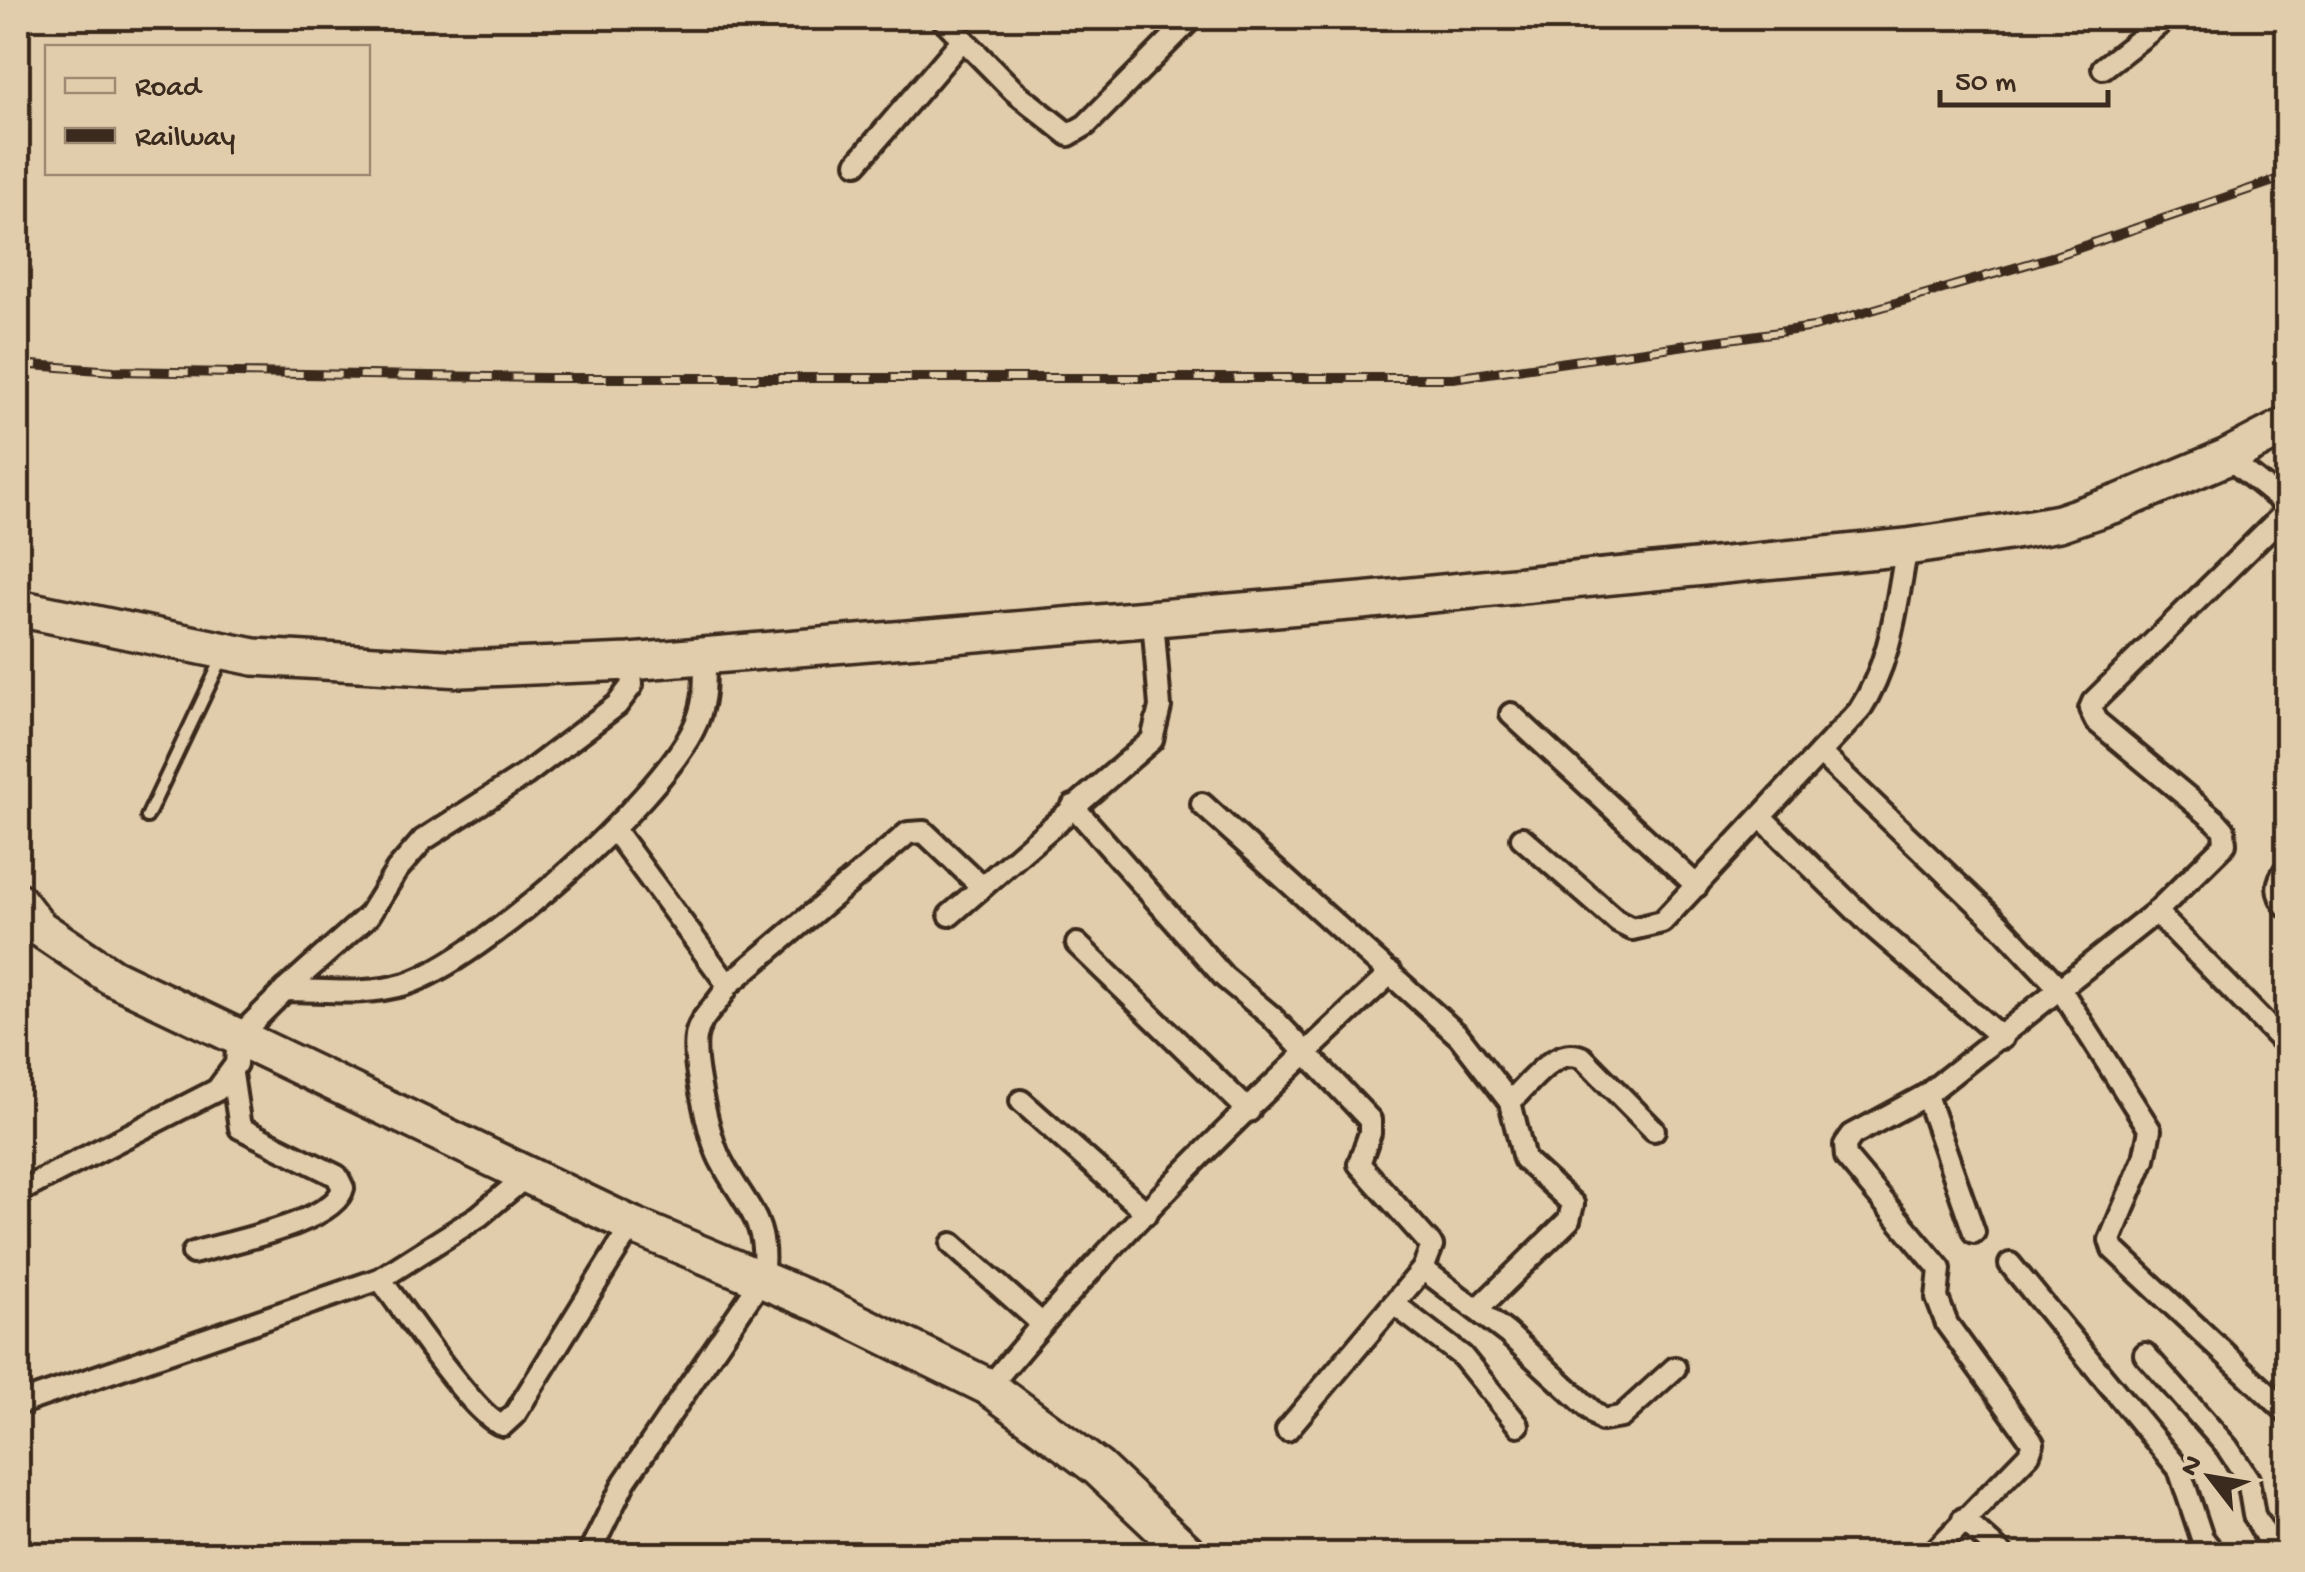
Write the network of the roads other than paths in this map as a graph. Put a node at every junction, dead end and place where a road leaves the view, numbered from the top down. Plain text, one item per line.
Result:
1 (942, 18) edge
2 (1192, 18) edge
3 (2168, 18) edge
4 (963, 39) junction
5 (2103, 68) dead end
6 (857, 163) dead end
7 (2288, 425) edge
8 (2227, 457) junction
9 (2288, 508) edge
10 (1906, 547) junction
11 (18, 608) edge
12 (1152, 619) junction
13 (224, 654) junction
14 (705, 656) junction
15 (630, 662) junction
16 (1511, 714) dead end
17 (1820, 753) junction
18 (1202, 804) dead end
19 (1073, 806) junction
20 (147, 816) dead end
21 (1760, 817) junction
22 (614, 830) junction
23 (1522, 838) dead end
24 (2288, 866) edge
25 (1697, 886) junction
26 (982, 887) junction
27 (2288, 908) edge
28 (2156, 912) junction
29 (950, 915) dead end
30 (24, 918) edge
31 (1076, 944) dead end
32 (1392, 974) junction
33 (728, 985) junction
34 (285, 990) junction
35 (2061, 990) junction
36 (238, 1037) junction
37 (2002, 1038) junction
38 (2288, 1046) edge
39 (1306, 1052) junction
40 (232, 1074) junction
41 (1926, 1095) junction
42 (1021, 1102) dead end
43 (1510, 1102) junction
44 (1250, 1112) junction
45 (1654, 1130) dead end
46 (530, 1173) junction
47 (18, 1192) edge
48 (1147, 1213) junction
49 (632, 1225) junction
50 (1974, 1232) dead end
51 (952, 1244) dead end
52 (192, 1253) dead end
53 (2010, 1264) dead end
54 (1423, 1269) junction
55 (762, 1279) junction
56 (380, 1280) junction
57 (1394, 1304) junction
58 (1477, 1310) junction
59 (1041, 1324) junction
60 (2145, 1354) dead end
61 (1674, 1368) dead end
62 (989, 1387) junction
63 (18, 1404) edge
64 (2288, 1413) edge
65 (1518, 1425) dead end
66 (1287, 1430) dead end
67 (1963, 1519) junction
68 (1179, 1551) edge
69 (589, 1554) edge
70 (1932, 1554) edge
71 (2002, 1554) edge
72 (2215, 1554) edge
73 (2276, 1554) edge

1 - 4 street
2 - 4 street
3 - 5 street
4 - 6 street
7 - 8 highway
8 - 9 street
8 - 10 highway
9 - 28 street
10 - 12 highway
10 - 17 street
11 - 13 highway
12 - 14 highway
12 - 19 street
13 - 15 highway
13 - 20 lane
14 - 15 highway
14 - 22 street
15 - 34 street
16 - 25 street
17 - 21 street
17 - 35 street
18 - 32 street
19 - 26 street
19 - 39 street
21 - 25 street
21 - 37 street
22 - 33 street
22 - 34 street
23 - 25 street
24 - 27 street
26 - 29 street
26 - 33 street
28 - 35 street
28 - 38 street
30 - 36 highway
31 - 44 street
32 - 39 street
32 - 43 street
33 - 55 street
34 - 36 street
35 - 37 street
35 - 64 street
36 - 40 street
36 - 46 highway
37 - 41 street
39 - 44 street
39 - 54 street
40 - 47 street
40 - 52 street
41 - 50 street
41 - 67 street
42 - 48 street
43 - 45 street
43 - 58 street
44 - 48 street
46 - 49 highway
46 - 56 street
48 - 59 street
49 - 55 highway
49 - 56 street
51 - 59 street
53 - 72 street
54 - 57 street
54 - 58 street
55 - 62 highway
55 - 69 street
56 - 63 street
57 - 65 street
57 - 66 street
58 - 61 street
59 - 62 street
60 - 73 street
62 - 68 highway
67 - 70 street
67 - 71 street

